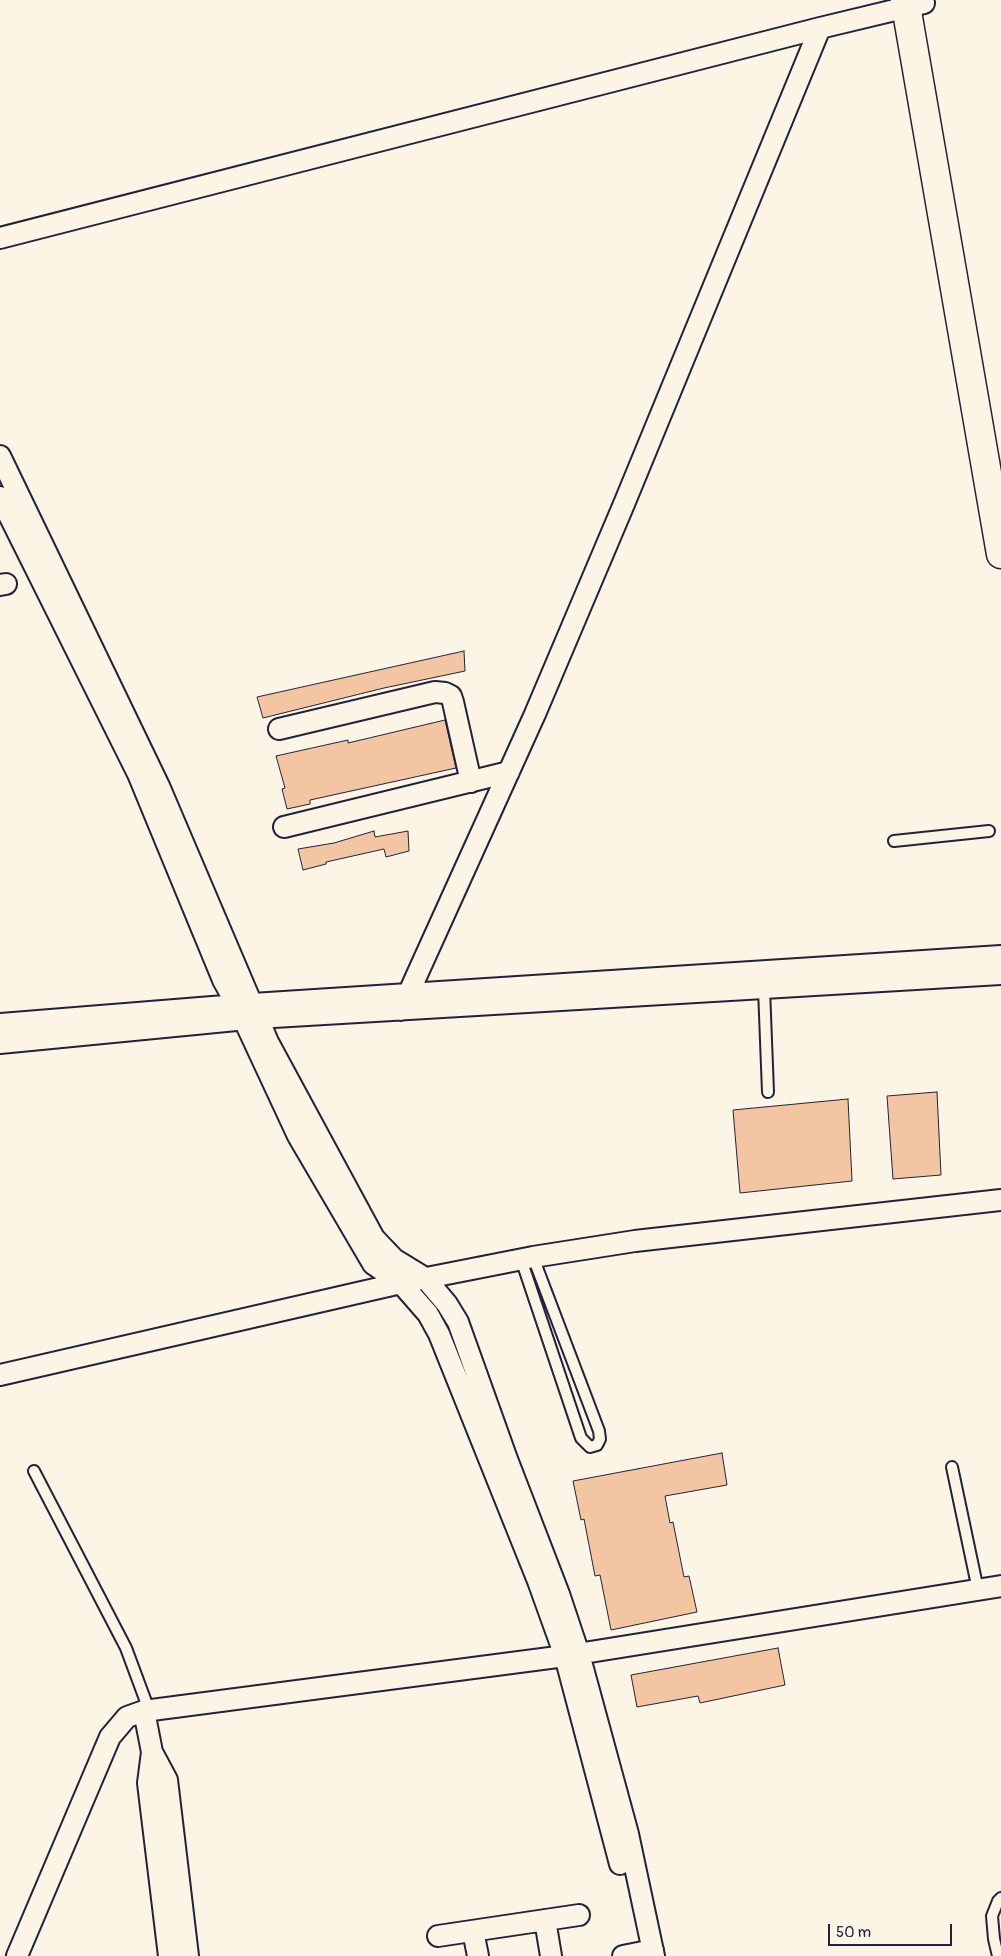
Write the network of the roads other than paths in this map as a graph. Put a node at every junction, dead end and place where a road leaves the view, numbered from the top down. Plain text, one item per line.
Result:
1 (915, 3) edge
2 (820, 28) junction
3 (0, 238) edge
4 (1001, 452) edge
5 (0, 456) edge
6 (0, 497) edge
7 (15, 523) edge
8 (1001, 554) edge
9 (279, 730) dead end
10 (509, 772) junction
11 (471, 782) junction
12 (284, 827) dead end
13 (989, 831) dead end
14 (894, 841) dead end
15 (1001, 956) edge
16 (1001, 974) edge
17 (764, 989) junction
18 (404, 1002) junction
19 (248, 1012) junction
20 (0, 1024) edge
21 (0, 1043) edge
22 (768, 1092) dead end
23 (1001, 1200) edge
24 (527, 1258) junction
25 (425, 1278) junction
26 (401, 1283) junction
27 (0, 1375) edge
28 (952, 1467) dead end
29 (34, 1471) dead end
30 (1001, 1586) edge
31 (978, 1590) junction
32 (572, 1655) junction
33 (146, 1711) junction
34 (152, 1752) junction
35 (1001, 1898) edge
36 (579, 1915) dead end
37 (544, 1920) junction
38 (474, 1931) junction
39 (438, 1936) dead end
40 (642, 1954) edge
41 (16, 1956) edge
42 (169, 1956) edge
43 (188, 1956) edge
44 (478, 1956) edge
45 (551, 1956) edge
46 (998, 1956) edge

1 - 2 street
1 - 4 main road
1 - 8 main road
2 - 3 street
2 - 10 street
5 - 7 street
6 - 7 street
7 - 19 street
9 - 11 street
10 - 11 street
10 - 18 street
11 - 12 street
13 - 14 lane
15 - 18 street
16 - 17 street
17 - 18 street
17 - 22 lane
18 - 19 street
19 - 20 street
19 - 21 street
19 - 25 street
19 - 26 street
23 - 24 street
24 - 24 lane
24 - 25 street
25 - 26 street
25 - 32 street
26 - 27 street
26 - 32 street
28 - 31 lane
29 - 33 lane
30 - 31 street
31 - 32 street
32 - 33 street
32 - 40 street
33 - 34 street
33 - 41 street
34 - 42 street
34 - 43 street
35 - 46 lane
36 - 37 street
37 - 38 street
37 - 45 street
38 - 39 street
38 - 44 street

